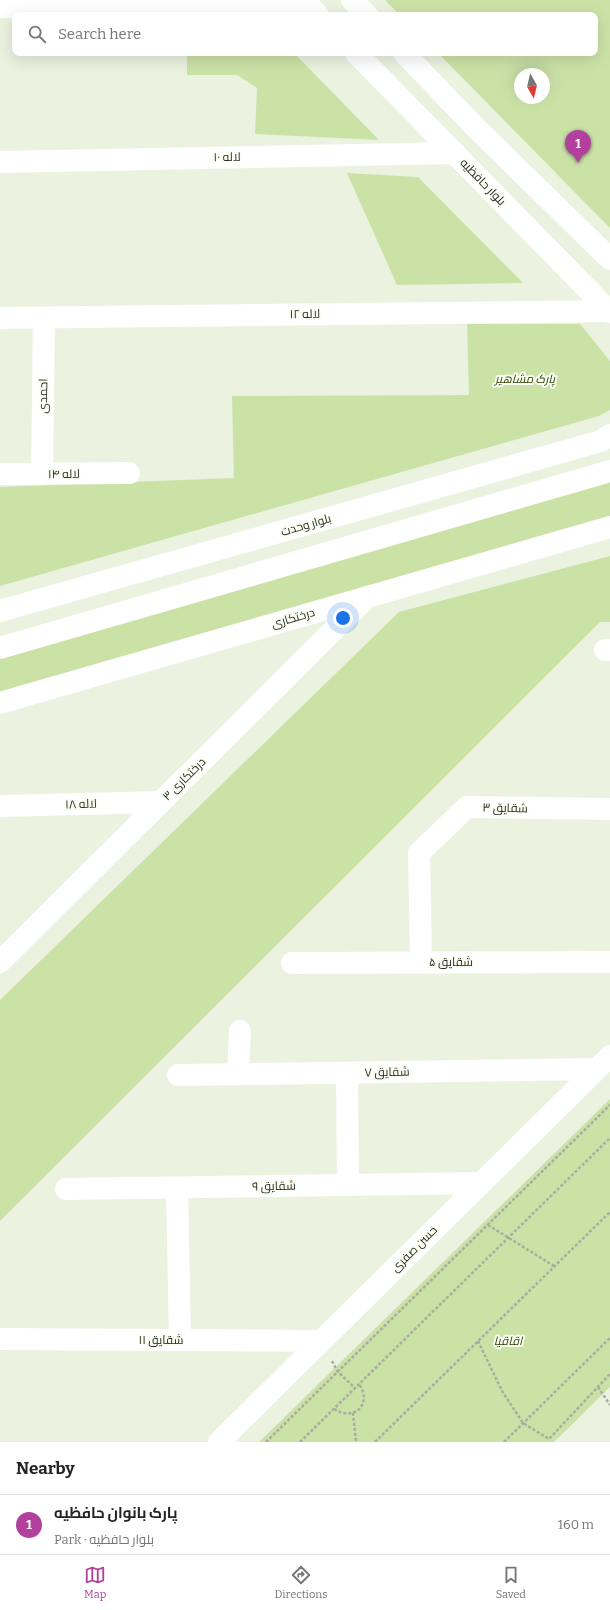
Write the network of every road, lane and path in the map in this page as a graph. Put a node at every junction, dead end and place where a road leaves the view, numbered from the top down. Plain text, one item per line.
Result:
1 (352, 0) edge
2 (309, 6) edge
3 (0, 7) edge
4 (364, 12) edge
5 (359, 56) edge
6 (407, 56) edge
7 (455, 153) junction
8 (0, 162) edge
9 (610, 259) edge
10 (610, 311) edge
11 (0, 318) edge
12 (44, 318) junction
13 (610, 435) edge
14 (610, 471) edge
15 (129, 473) dead end
16 (0, 474) edge
17 (42, 474) junction
18 (610, 527) edge
19 (368, 596) junction
20 (0, 611) edge
21 (0, 648) edge
22 (0, 703) edge
23 (161, 802) junction
24 (0, 806) edge
25 (610, 809) edge
26 (0, 961) edge
27 (421, 962) junction
28 (610, 962) edge
29 (292, 963) dead end
30 (240, 1031) dead end
31 (603, 1063) edge
32 (347, 1073) junction
33 (238, 1074) junction
34 (178, 1075) dead end
35 (610, 1105) edge
36 (610, 1138) edge
37 (481, 1183) junction
38 (348, 1185) junction
39 (177, 1188) junction
40 (66, 1189) dead end
41 (610, 1212) edge
42 (488, 1225) junction
43 (509, 1238) junction
44 (554, 1266) junction
45 (610, 1338) edge
46 (0, 1339) edge
47 (180, 1340) junction
48 (321, 1341) junction
49 (478, 1341) junction
50 (338, 1372) junction
51 (610, 1374) edge
52 (359, 1384) junction
53 (598, 1387) junction
54 (355, 1388) junction
55 (610, 1405) edge
56 (334, 1409) junction
57 (353, 1413) junction
58 (524, 1422) junction
59 (219, 1442) edge
60 (266, 1442) edge
61 (300, 1442) edge
62 (356, 1442) edge
63 (375, 1442) edge
64 (504, 1442) edge

1 - 4 street
2 - 3 street
5 - 7 street, بلوار حافظیه
6 - 9 street
7 - 8 street, لاله ۱۰
7 - 10 street, بلوار حافظیه
10 - 12 street, لاله ۱۲
11 - 12 street, لاله ۱۲
12 - 17 street, احمدی
13 - 20 street, بلوار وحدت
14 - 21 street
15 - 17 street, لاله ۱۴
16 - 17 street, لاله ۱۴
18 - 19 street, درختکاری
19 - 22 street, درختکاری
19 - 23 street, درختکاری ۳
23 - 24 street, لاله ۱۸
23 - 26 street, درختکاری ۳
25 - 27 street, شقایق ۳
27 - 28 street, شقایق ۵
27 - 29 street, شقایق ۵
30 - 33 street
31 - 32 street, شقایق ۷
31 - 37 street, حسن صفری
32 - 33 street, شقایق ۷
32 - 38 street
33 - 34 street, شقایق ۷
35 - 42 path
36 - 43 path
37 - 38 street, شقایق ۹
37 - 48 street, حسن صفری
38 - 39 street, شقایق ۹
39 - 40 street, شقایق ۹
39 - 47 street
41 - 44 path
42 - 43 path
42 - 50 path
43 - 44 path
43 - 52 path
44 - 49 path
45 - 58 path
46 - 47 street, شقایق ۱۱
47 - 48 street, شقایق ۱۱
48 - 50 path
48 - 59 street, حسن صفری
49 - 58 path
49 - 63 path
50 - 54 path
50 - 60 path
51 - 53 path
52 - 54 path
52 - 57 path
53 - 55 path
53 - 58 path
54 - 56 path
56 - 57 path
56 - 61 path
57 - 62 path
58 - 64 path

